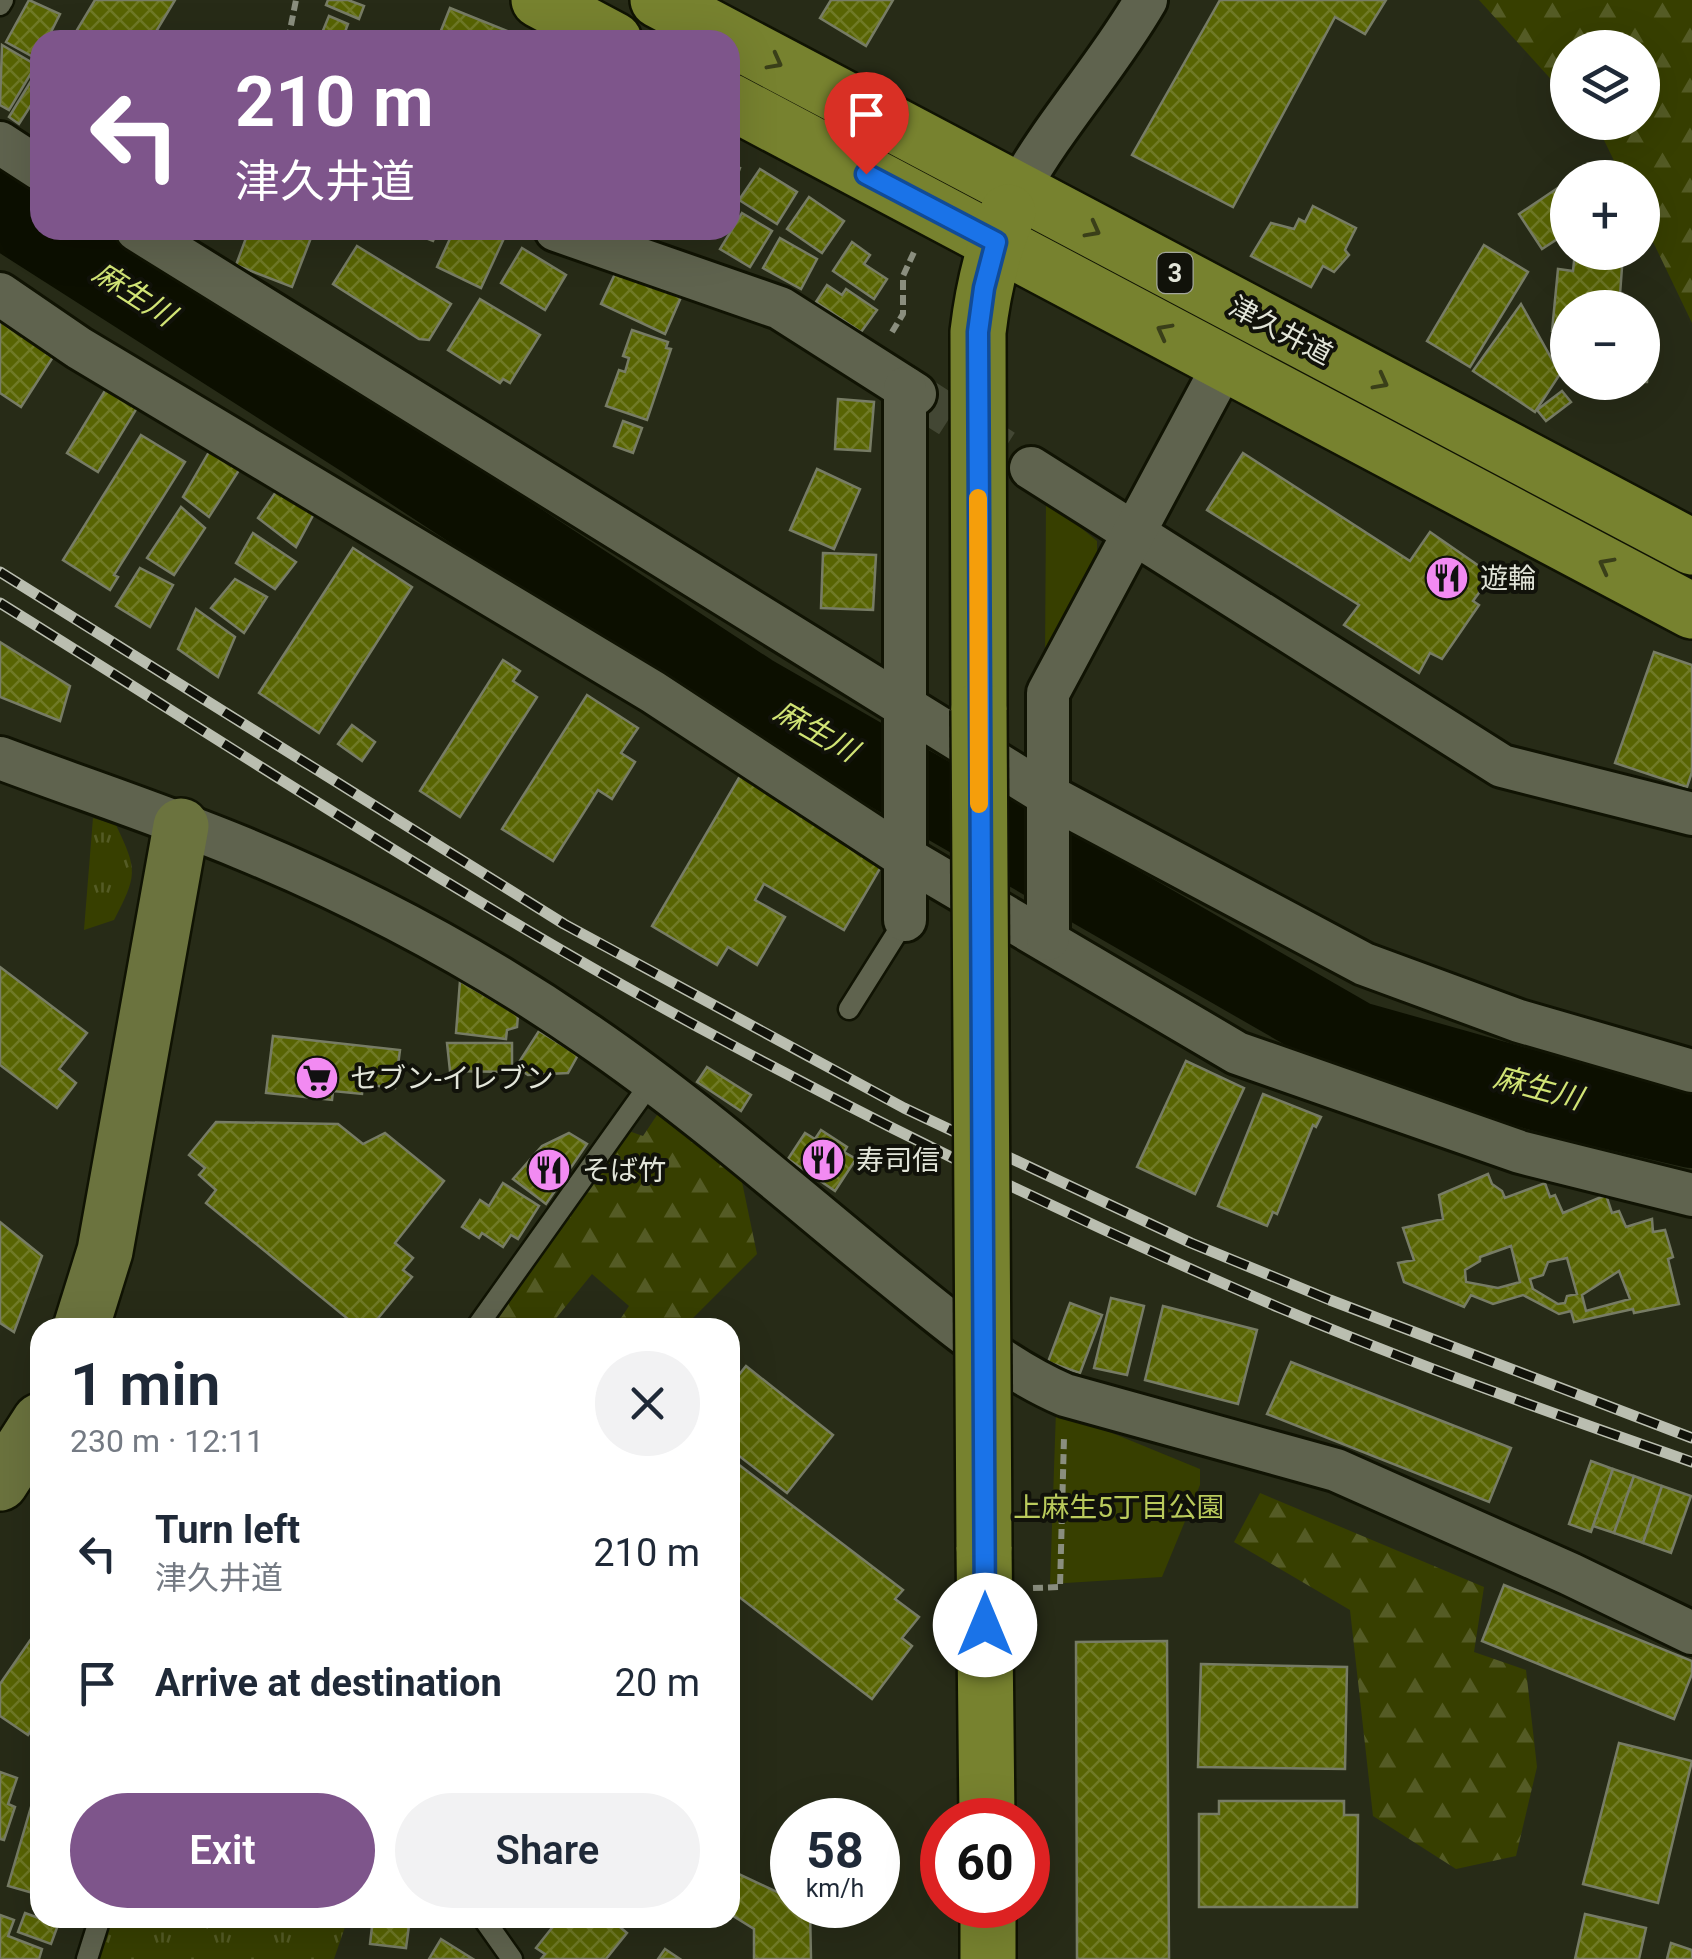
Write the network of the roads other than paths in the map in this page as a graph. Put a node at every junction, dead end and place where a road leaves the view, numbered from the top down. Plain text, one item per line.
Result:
1 (539, 0) edge
2 (658, 0) edge
3 (1146, 0) edge
4 (595, 30) edge
5 (715, 30) edge
6 (740, 43) edge
7 (740, 106) edge
8 (0, 143) edge
9 (30, 162) edge
10 (1018, 190) junction
11 (585, 240) edge
12 (181, 242) edge
13 (996, 242) junction
14 (0, 294) edge
15 (1225, 364) junction
16 (1031, 468) tunnel mouth
17 (1135, 534) junction
18 (1692, 547) edge
19 (1692, 611) edge
20 (905, 712) junction
21 (0, 758) edge
22 (1049, 806) junction
23 (1692, 814) edge
24 (180, 826) junction
25 (906, 858) junction
26 (1048, 919) junction
27 (905, 920) joint
28 (849, 1009) dead end
29 (1692, 1071) edge
30 (652, 1081) junction
31 (1692, 1195) edge
32 (502, 1288) junction
33 (84, 1318) edge
34 (482, 1318) edge
35 (494, 1318) edge
36 (30, 1436) edge
37 (0, 1483) edge
38 (1692, 1633) edge
39 (988, 1798) edge
40 (97, 1928) edge
41 (489, 1928) edge
42 (988, 1928) edge
43 (86, 1959) edge
44 (512, 1959) edge
45 (988, 1959) edge

1 - 4 main road
2 -> 5 main road, 津久井道 / 3
3 - 10 street
6 -> 10 main road, 津久井道 / 3
7 - 13 main road, 津久井道 / 3
8 - 9 street
10 - 13 main road
10 -> 18 main road, 津久井道 / 3
11 - 20 street
12 - 20 street
15 -> 13 main road, 津久井道 / 3
13 - 39 main road, bridge
14 - 25 street
15 - 17 street
19 -> 15 main road, 津久井道 / 3
16 - 17 street
17 - 22 street
17 - 23 street
20 - 22 street
20 - 25 street
21 - 24 street
22 - 26 street
22 - 29 street
24 - 30 street
24 - 33 street
25 - 26 street
25 - 27 street
26 - 31 street
27 - 28 lane
30 - 32 lane
30 - 38 street
32 - 34 lane
32 - 35 lane
36 - 37 street
40 - 43 lane
41 - 44 lane
42 - 45 main road

